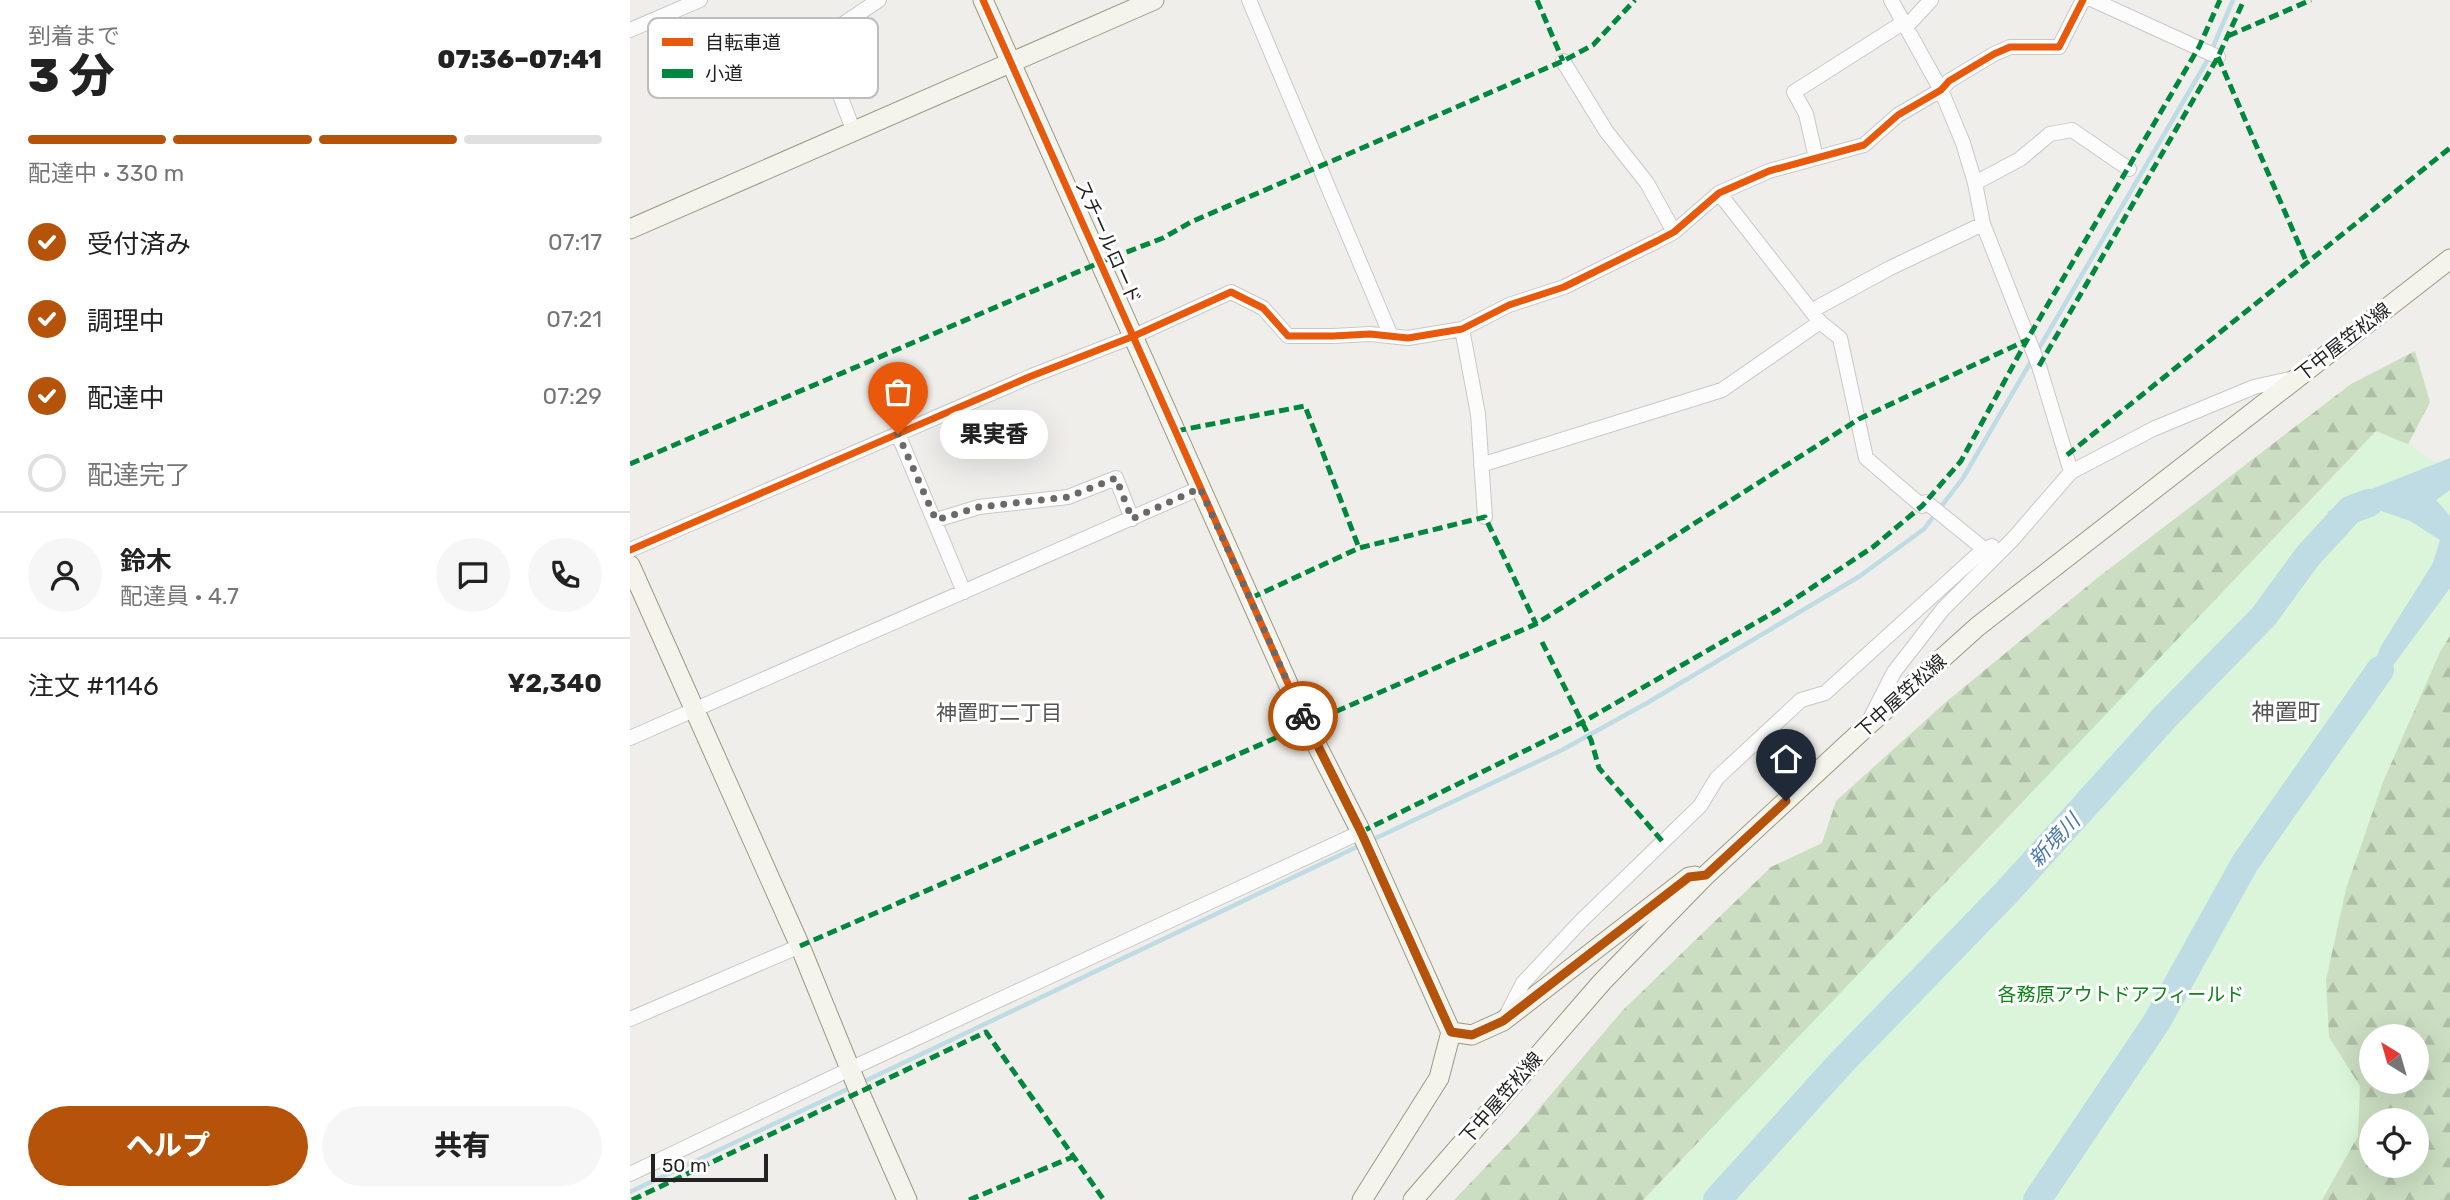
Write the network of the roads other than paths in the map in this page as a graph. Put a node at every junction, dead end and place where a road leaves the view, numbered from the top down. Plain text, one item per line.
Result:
1 (700, 0) edge
2 (878, 0) edge
3 (983, 0) edge
4 (1154, 0) edge
5 (1249, 0) edge
6 (1891, 0) edge
7 (1931, 0) edge
8 (2084, 0) edge
9 (2093, 0) edge
10 (658, 18) edge
11 (851, 18) edge
12 (648, 22) edge
13 (1905, 24) junction
14 (630, 30) edge
15 (2212, 54) dead end
16 (1563, 61) dead end
17 (1009, 62) junction
18 (1941, 90) junction
19 (841, 98) edge
20 (854, 132) junction
21 (1816, 158) junction
22 (2129, 169) dead end
23 (1975, 183) junction
24 (1719, 193) junction
25 (1983, 224) junction
26 (630, 229) edge
27 (1674, 232) junction
28 (2450, 259) edge
29 (1816, 317) junction
30 (1461, 329) junction
31 (1134, 336) junction
32 (1391, 336) junction
33 (2296, 378) junction
34 (898, 434) junction
35 (1481, 465) junction
36 (2071, 472) junction
37 (1200, 488) junction
38 (1485, 517) dead end
39 (1132, 519) junction
40 (936, 520) junction
41 (2013, 538) junction
42 (1984, 549) junction
43 (630, 550) edge
44 (630, 565) edge
45 (964, 592) junction
46 (695, 711) junction
47 (1866, 727) junction
48 (630, 738) edge
49 (1365, 841) junction
50 (1706, 875) junction
51 (800, 946) junction
52 (630, 1019) edge
53 (1503, 1021) junction
54 (1451, 1032) junction
55 (850, 1069) junction
56 (630, 1174) edge
57 (907, 1200) edge
58 (1362, 1200) edge
59 (1412, 1200) edge

1 - 10 street
2 - 11 street
3 - 17 street, スチールロード
4 - 17 street
5 - 32 street
6 - 13 street
7 - 13 street
8 - 18 street
9 - 15 street
12 - 14 street
13 - 18 street
13 - 21 street
16 - 27 street
17 - 20 street
17 - 31 street, スチールロード
18 - 21 street
18 - 23 street
19 - 20 street
20 - 26 street
21 - 24 street
22 - 23 street
23 - 25 street
24 - 27 street
24 - 29 street
25 - 29 street
25 - 36 street
27 - 30 street
28 - 33 street, 下中屋笠松線
29 - 35 street
29 - 42 street
30 - 32 street
30 - 35 street
31 - 32 street
31 - 34 street
31 - 37 street, スチールロード
33 - 36 street
33 - 47 street, 下中屋笠松線
34 - 40 street
34 - 43 street
35 - 38 street
36 - 41 street
37 - 39 street
37 - 49 street, スチールロード
39 - 40 street
39 - 45 street
40 - 45 street
41 - 42 street
41 - 47 street
42 - 53 street
44 - 46 street
45 - 46 street
46 - 48 street
46 - 51 street
47 - 50 street, 下中屋笠松線
49 - 54 street, スチールロード
49 - 55 street
50 - 53 street
50 - 59 street, 下中屋笠松線
51 - 52 street
51 - 55 street
53 - 54 street
54 - 58 street
55 - 56 street
55 - 57 street

